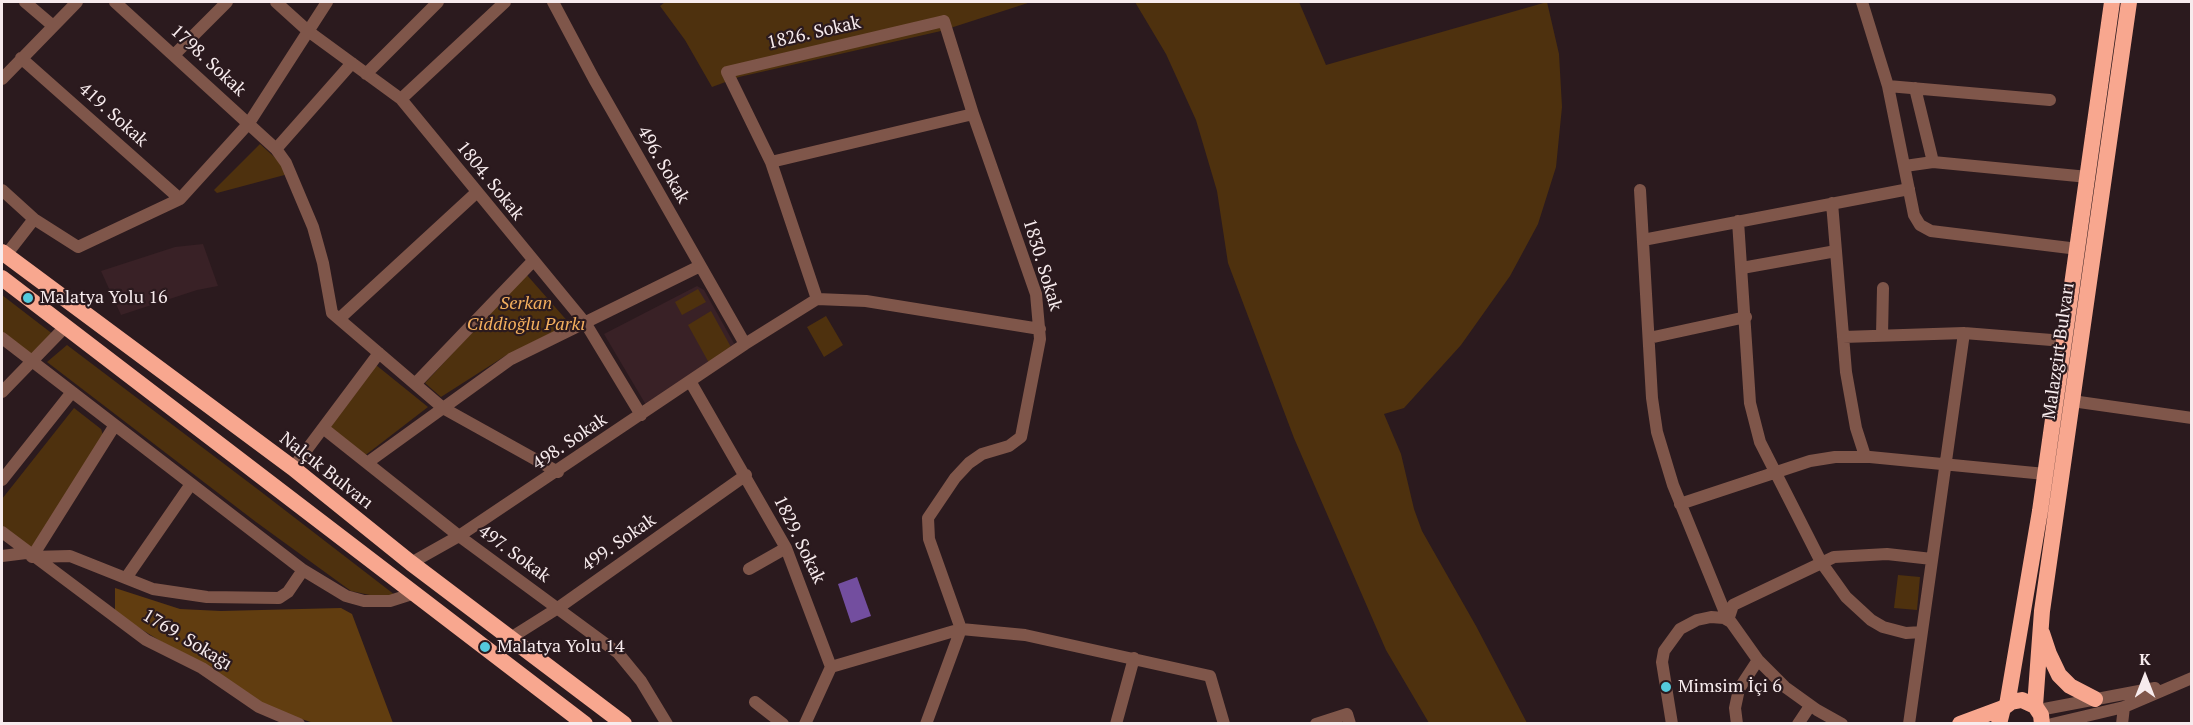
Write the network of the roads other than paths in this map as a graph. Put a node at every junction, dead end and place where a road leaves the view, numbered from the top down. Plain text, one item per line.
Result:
1 (25, 2) edge
2 (77, 2) edge
3 (115, 2) edge
4 (227, 2) edge
5 (276, 2) edge
6 (327, 2) edge
7 (438, 2) edge
8 (505, 2) edge
9 (554, 2) edge
10 (1862, 2) edge
11 (2112, 2) edge
12 (2129, 2) edge
13 (944, 21) joint
14 (52, 25) junction
15 (308, 31) junction
16 (175, 54) junction
17 (21, 58) junction
18 (352, 63) junction
19 (366, 74) junction
20 (2, 79) edge
21 (1888, 86) junction
22 (1915, 88) junction
23 (400, 99) junction
24 (2050, 100) dead end
25 (973, 114) junction
26 (249, 123) junction
27 (276, 149) junction
28 (771, 162) junction
29 (1933, 162) junction
30 (1905, 166) junction
31 (2088, 177) junction
32 (1909, 189) junction
33 (2, 190) edge
34 (1640, 190) dead end
35 (477, 192) junction
36 (180, 199) junction
37 (1832, 203) junction
38 (34, 219) junction
39 (1738, 221) junction
40 (1642, 240) junction
41 (2078, 249) junction
42 (1836, 251) junction
43 (4, 254) edge
44 (533, 261) junction
45 (700, 266) junction
46 (1742, 268) junction
47 (2, 278) edge
48 (1883, 288) dead end
49 (817, 299) junction
50 (1746, 317) junction
51 (339, 319) junction
52 (586, 324) junction
53 (65, 327) junction
54 (1040, 329) junction
55 (1964, 333) junction
56 (1882, 334) junction
57 (2, 338) edge
58 (1649, 338) junction
59 (1843, 338) junction
60 (2064, 341) junction
61 (745, 344) junction
62 (379, 353) junction
63 (31, 361) junction
64 (690, 381) junction
65 (415, 384) junction
66 (2, 392) edge
67 (72, 392) junction
68 (2072, 401) junction
69 (443, 408) junction
70 (641, 415) junction
71 (2192, 418) edge
72 (115, 425) junction
73 (323, 428) junction
74 (1865, 456) junction
75 (368, 463) junction
76 (1945, 463) junction
77 (292, 468) junction
78 (558, 472) junction
79 (1774, 472) junction
80 (2045, 474) junction
81 (746, 475) junction
82 (2, 480) edge
83 (191, 484) junction
84 (1680, 504) junction
85 (2, 532) edge
86 (459, 536) junction
87 (786, 548) junction
88 (29, 555) junction
89 (2, 556) edge
90 (1932, 559) junction
91 (1821, 562) junction
92 (411, 563) junction
93 (749, 569) dead end
94 (303, 570) junction
95 (126, 578) junction
96 (415, 593) junction
97 (558, 608) junction
98 (1728, 620) junction
99 (2040, 625) junction
100 (961, 629) junction
101 (1922, 632) junction
102 (512, 637) junction
103 (1134, 658) junction
104 (1758, 660) junction
105 (831, 667) junction
106 (2192, 678) edge
107 (2177, 683) junction
108 (2095, 699) junction
109 (755, 702) dead end
110 (1810, 706) junction
111 (2124, 706) junction
112 (2003, 712) edge
113 (2038, 713) edge
114 (1348, 719) edge
115 (299, 723) edge
116 (585, 723) edge
117 (624, 723) edge
118 (667, 723) edge
119 (783, 723) edge
120 (805, 723) edge
121 (926, 723) edge
122 (1116, 723) edge
123 (1224, 723) edge
124 (1317, 723) edge
125 (1672, 723) edge
126 (1737, 723) edge
127 (1798, 723) edge
128 (1842, 723) edge
129 (1909, 723) edge
130 (1960, 723) edge
131 (2052, 723) edge
132 (2122, 723) edge

1 - 14 street
2 - 14 street
3 - 16 street, 1798. Sokak
4 - 16 street
5 - 15 street, 1804. Sokak
6 - 15 street
7 - 19 street
8 - 23 street
9 - 45 street, 496. Sokak
10 - 21 street
11 - 31 highway, Malazgirt Bulvarı
12 - 68 highway, Malazgirt Bulvarı
13 - 25 street, 1830. Sokak
13 - 28 street, 1826. Sokak
14 - 17 street
15 - 18 street, 1804. Sokak
15 - 26 street
16 - 26 street, 1798. Sokak
17 - 20 street
17 - 36 street, 419. Sokak
18 - 19 street, 1804. Sokak
18 - 27 street
19 - 23 street, 1804. Sokak
21 - 22 street
21 - 30 street
22 - 24 street
22 - 29 street
23 - 35 street, 1804. Sokak
25 - 28 street
25 - 54 street, 1830. Sokak
26 - 27 street, 1798. Sokak
26 - 36 street
27 - 51 street, 1798. Sokak
28 - 49 street
29 - 30 street
29 - 31 street
30 - 32 street
31 - 41 highway, Malazgirt Bulvarı
32 - 37 street
32 - 41 street
33 - 38 street
34 - 40 street
35 - 44 street, 1804. Sokak
35 - 51 street
36 - 38 street
37 - 39 street
37 - 42 street
38 - 43 street
39 - 40 street
39 - 46 street
40 - 58 street
41 - 60 highway, Malazgirt Bulvarı
42 - 46 street
42 - 59 street
43 - 77 highway, Nalçık Bulvarı
44 - 52 street, 1804. Sokak
44 - 65 street
45 - 52 street
45 - 61 street, 496. Sokak
46 - 50 street
47 - 53 highway
48 - 56 street
49 - 54 street
49 - 61 street, 498. Sokak
50 - 58 street
50 - 79 street
51 - 62 street
52 - 69 street
52 - 70 street, 1804. Sokak
53 - 63 street
53 - 96 highway
54 - 100 street, 1830. Sokak
55 - 56 street
55 - 60 street
55 - 76 street
56 - 59 street
57 - 63 street
58 - 84 street
59 - 74 street
60 - 80 highway, Malazgirt Bulvarı
61 - 64 street, 498. Sokak
62 - 65 street
62 - 73 street
63 - 66 street
63 - 67 street
64 - 70 street, 498. Sokak
64 - 81 street, 1829. Sokak
65 - 69 street
67 - 72 street
67 - 82 street
68 - 71 street
68 - 99 highway, Malazgirt Bulvarı
69 - 75 street
69 - 78 street
70 - 78 street, 498. Sokak
72 - 83 street
72 - 88 street
73 - 75 street, 497. Sokak
73 - 77 street
74 - 76 street
74 - 79 street
75 - 86 street, 497. Sokak
76 - 80 street
76 - 90 street
77 - 92 highway, Nalçık Bulvarı
78 - 86 street, 498. Sokak
79 - 84 street
79 - 91 street
80 - 112 highway, Malazgirt Bulvarı
81 - 87 street, 1829. Sokak
81 - 97 street, 499. Sokak
83 - 94 street
83 - 95 street
84 - 98 street
85 - 88 street, 1769. Sokağı
86 - 92 street, 498. Sokak
86 - 97 street, 497. Sokak
87 - 93 street
87 - 105 street, 1829. Sokak
88 - 89 street
88 - 95 street
88 - 115 street, 1769. Sokağı
90 - 91 street
90 - 101 street
91 - 98 street
91 - 101 street
92 - 102 highway, Nalçık Bulvarı
94 - 95 street
94 - 96 street
96 - 116 highway
97 - 102 street, 499. Sokak
97 - 118 street, 497. Sokak
98 - 104 street
98 - 125 street
99 - 108 highway
99 - 113 highway, Malazgirt Bulvarı
100 - 103 street
100 - 105 street
100 - 121 street
101 - 129 street
102 - 117 highway, Nalçık Bulvarı
103 - 122 street
103 - 123 street
104 - 110 street
104 - 126 street
105 - 120 street
106 - 107 street
107 - 108 street
107 - 111 street
108 - 113 street
109 - 119 street
110 - 127 street
110 - 128 street
111 - 131 street
111 - 132 street
112 - 113 highway
112 - 130 highway
114 - 124 street

